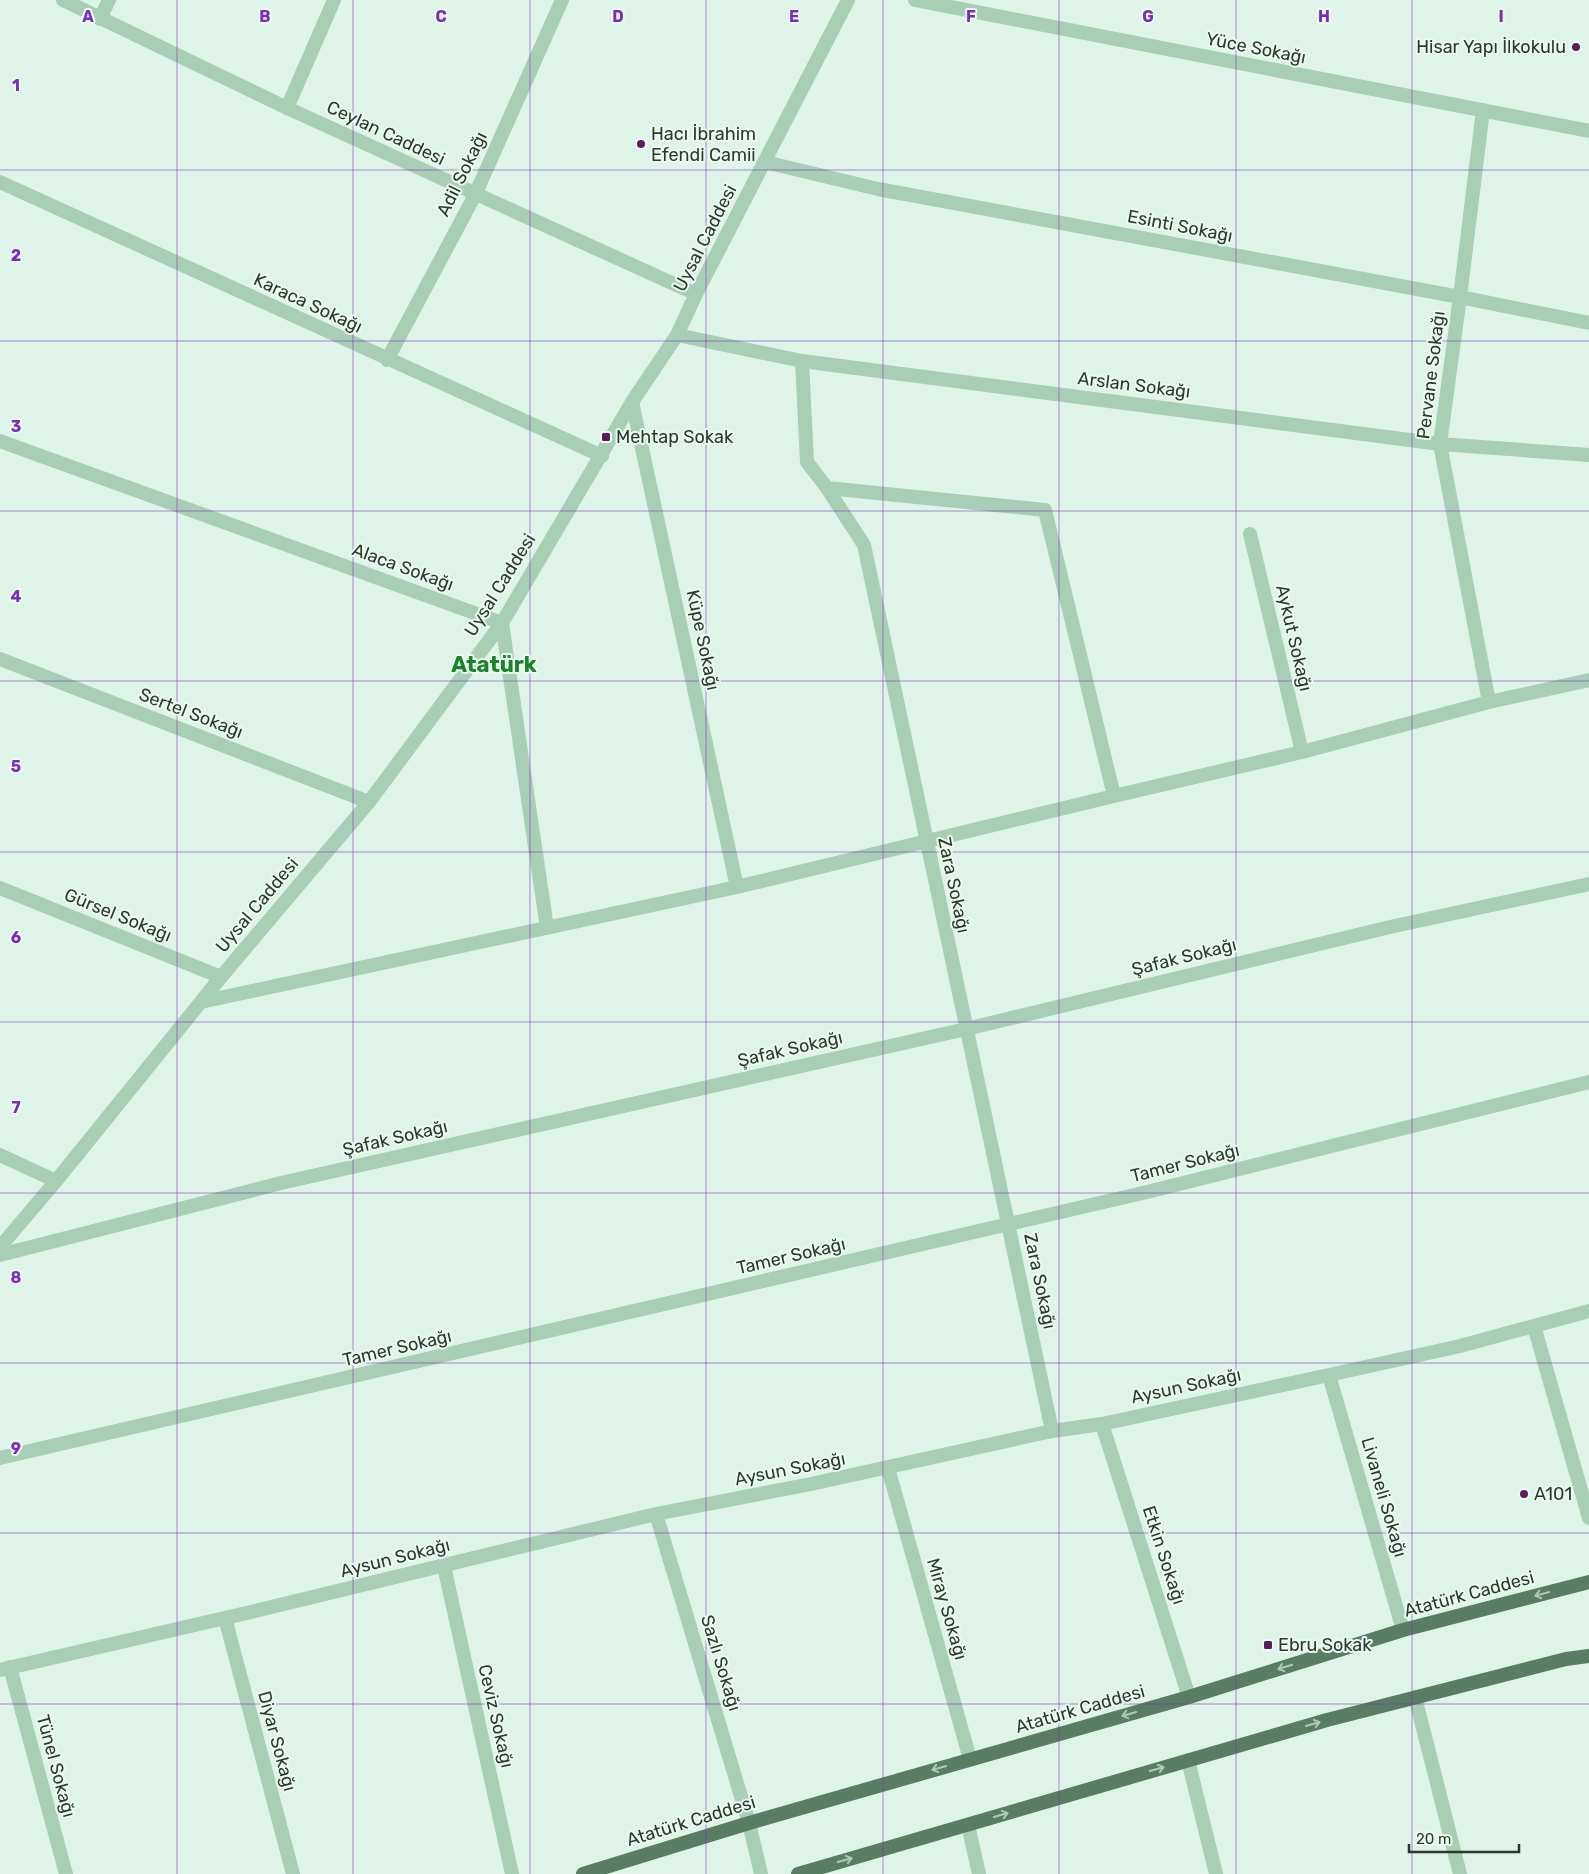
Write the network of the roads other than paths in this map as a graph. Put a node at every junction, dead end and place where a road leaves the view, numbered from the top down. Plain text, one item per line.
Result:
1 (63, 0) edge
2 (109, 0) edge
3 (334, 0) edge
4 (562, 0) edge
5 (848, 0) edge
6 (915, 0) edge
7 (100, 19) junction
8 (287, 108) junction
9 (1483, 110) junction
10 (1589, 131) edge
11 (765, 162) junction
12 (0, 182) edge
13 (475, 194) junction
14 (696, 294) junction
15 (1460, 297) junction
16 (1589, 323) edge
17 (677, 335) junction
18 (387, 360) junction
19 (802, 361) junction
20 (632, 402) junction
21 (0, 441) edge
22 (1440, 444) junction
23 (1589, 455) edge
24 (602, 456) junction
25 (827, 488) junction
26 (1250, 534) dead end
27 (502, 623) junction
28 (0, 659) edge
29 (1589, 680) edge
30 (1489, 702) junction
31 (1302, 752) junction
32 (1114, 796) junction
33 (369, 802) junction
34 (926, 842) junction
35 (1589, 884) edge
36 (738, 887) junction
37 (0, 888) edge
38 (547, 928) junction
39 (221, 977) junction
40 (201, 1002) junction
41 (966, 1029) junction
42 (1589, 1082) edge
43 (0, 1155) edge
44 (56, 1181) junction
45 (1009, 1224) junction
46 (0, 1247) edge
47 (0, 1255) edge
48 (1589, 1311) edge
49 (1534, 1326) junction
50 (1329, 1375) junction
51 (1102, 1424) junction
52 (1052, 1431) junction
53 (0, 1458) edge
54 (888, 1468) junction
55 (656, 1514) junction
56 (1589, 1518) edge
57 (444, 1566) junction
58 (1589, 1582) edge
59 (225, 1618) junction
60 (1403, 1630) junction
61 (1589, 1656) edge
62 (5, 1668) edge
63 (1189, 1697) junction
64 (1415, 1697) junction
65 (970, 1760) junction
66 (1188, 1760) junction
67 (749, 1823) junction
68 (968, 1825) junction
69 (66, 1874) edge
70 (293, 1874) edge
71 (512, 1874) edge
72 (582, 1874) edge
73 (762, 1874) edge
74 (798, 1874) edge
75 (979, 1874) edge
76 (1216, 1874) edge
77 (1460, 1874) edge

1 - 7 street, Ceylan Caddesi
2 - 7 street
3 - 8 street
4 - 13 street, Adil Sokağı
5 - 11 street, Uysal Caddesi
6 - 9 street, Yüce Sokağı
7 - 8 street, Ceylan Caddesi
8 - 13 street, Ceylan Caddesi
9 - 10 street, Yüce Sokağı
9 - 15 street, Pervane Sokağı
11 - 14 street, Uysal Caddesi
11 - 15 street, Esinti Sokağı
12 - 18 street, Karaca Sokağı
13 - 14 street, Ceylan Caddesi
13 - 18 street, Adil Sokağı
14 - 17 street, Uysal Caddesi
15 - 16 street, Esinti Sokağı
15 - 22 street, Pervane Sokağı
17 - 19 street, Arslan Sokağı
17 - 20 street, Uysal Caddesi
18 - 24 street, Karaca Sokağı
19 - 22 street, Arslan Sokağı
19 - 25 street, Zara Sokağı
20 - 24 street, Uysal Caddesi
20 - 36 street, Küpe Sokağı
21 - 27 street, Alaca Sokağı
22 - 23 street, Arslan Sokağı
22 - 30 street, Pervane Sokağı
24 - 27 street, Uysal Caddesi
25 - 32 street
25 - 34 street, Zara Sokağı
26 - 31 street, Aykut Sokağı
27 - 33 street, Uysal Caddesi
27 - 38 street
28 - 33 street, Sertel Sokağı
29 - 30 street
30 - 31 street
31 - 32 street
32 - 34 street
33 - 39 street, Uysal Caddesi
34 - 36 street
34 - 41 street, Zara Sokağı
35 - 41 street, Şafak Sokağı
36 - 38 street
37 - 39 street, Gürsel Sokağı
38 - 40 street
39 - 40 street, Uysal Caddesi
40 - 44 street, Uysal Caddesi
41 - 45 street, Zara Sokağı
41 - 47 street, Şafak Sokağı
42 - 45 street, Tamer Sokağı
43 - 44 street
44 - 46 street, Uysal Caddesi
45 - 52 street, Zara Sokağı
45 - 53 street, Tamer Sokağı
48 - 49 street, Aysun Sokağı
49 - 50 street, Aysun Sokağı
49 - 56 street
50 - 51 street, Aysun Sokağı
50 - 60 street, Livaneli Sokağı
51 - 52 street, Aysun Sokağı
51 - 63 street, Etkin Sokağı
52 - 54 street, Aysun Sokağı
54 - 55 street, Aysun Sokağı
54 - 65 street, Miray Sokağı
55 - 57 street, Aysun Sokağı
55 - 67 street, Sazlı Sokağı
57 - 59 street, Aysun Sokağı
57 - 71 street, Ceviz Sokağı
58 -> 60 main road, Atatürk Caddesi
59 - 62 street, Aysun Sokağı
59 - 70 street, Diyar Sokağı
60 -> 63 main road, Atatürk Caddesi
61 - 64 main road
62 - 69 street, Tünel Sokağı
63 -> 65 main road, Atatürk Caddesi
66 -> 64 main road
64 - 77 street
65 -> 67 main road, Atatürk Caddesi
68 -> 66 main road
66 - 76 street
67 - 72 main road, Atatürk Caddesi
67 - 73 street, Sazlı Sokağı
74 -> 68 main road
68 - 75 street

